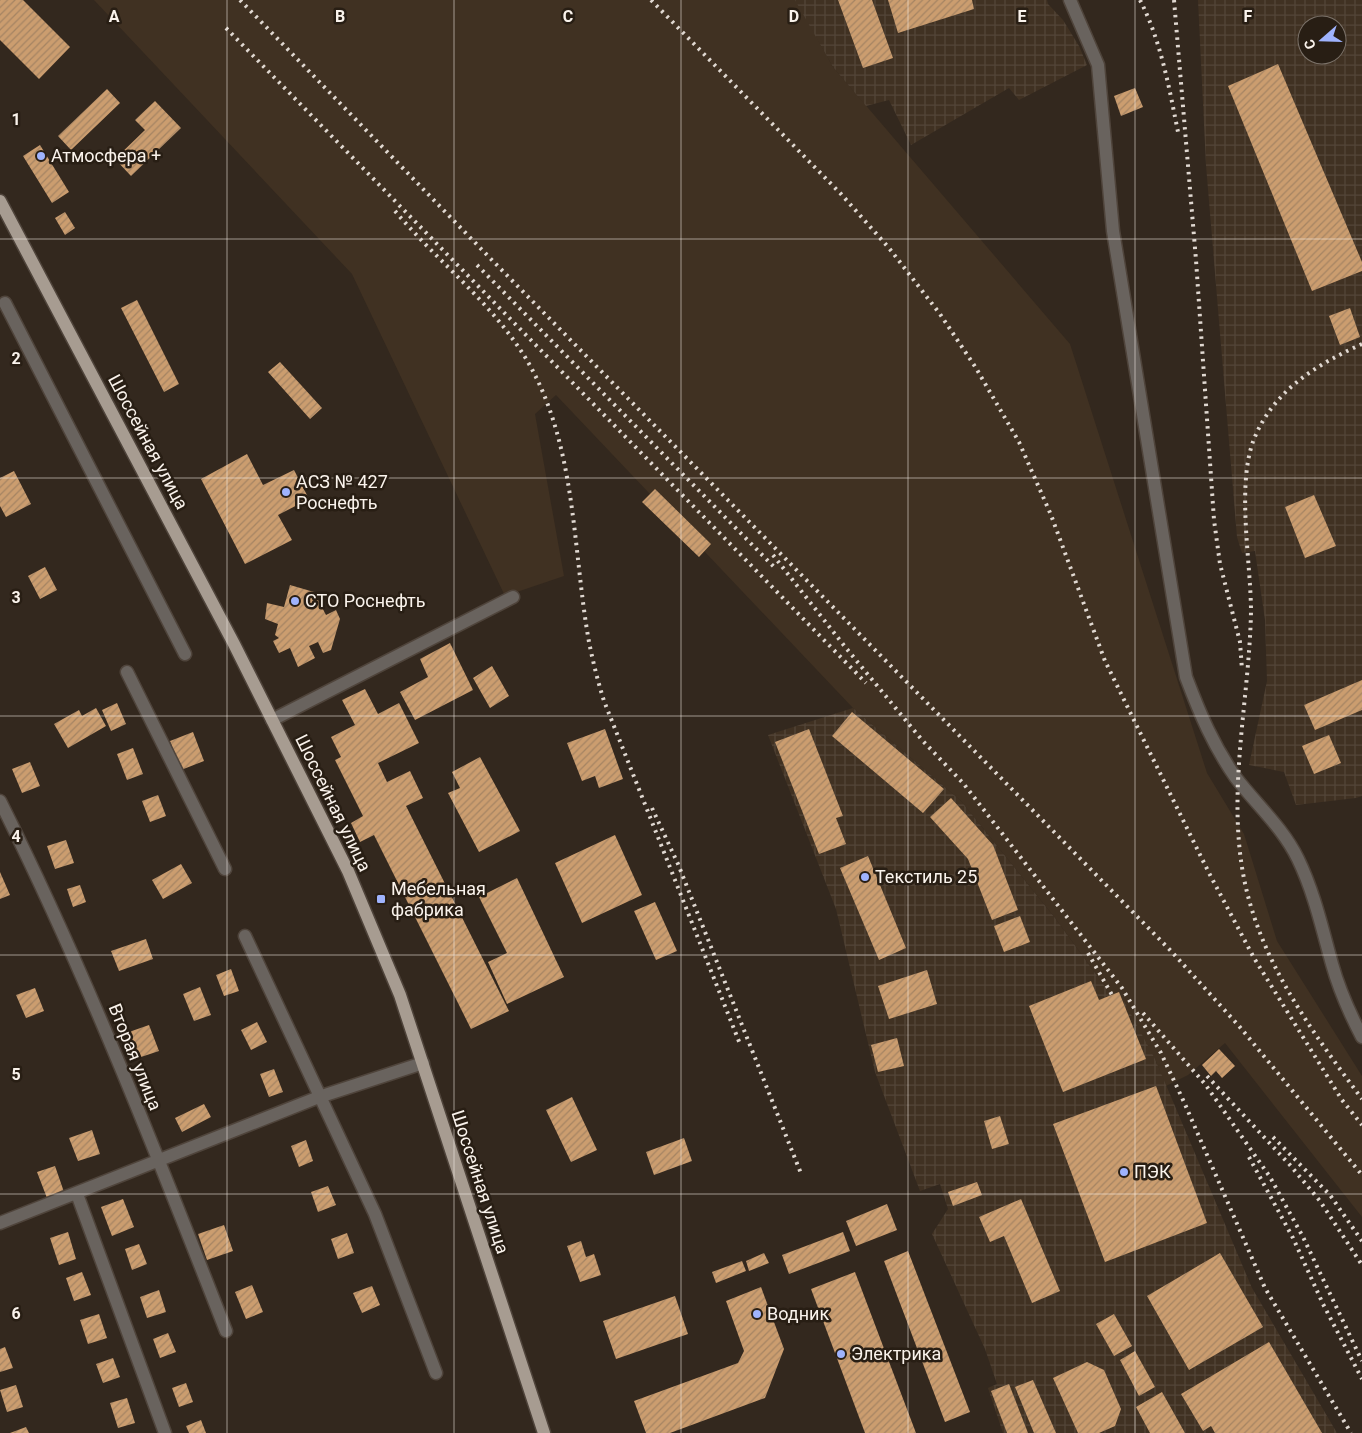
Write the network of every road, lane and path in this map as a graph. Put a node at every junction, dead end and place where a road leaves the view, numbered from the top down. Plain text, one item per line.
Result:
1 (1070, 0) edge
2 (0, 201) edge
3 (5, 303) dead end
4 (513, 597) dead end
5 (184, 654) dead end
6 (127, 672) dead end
7 (272, 720) junction
8 (0, 801) edge
9 (225, 869) dead end
10 (244, 936) dead end
11 (1362, 1037) edge
12 (423, 1063) junction
13 (319, 1096) junction
14 (159, 1161) junction
15 (76, 1194) junction
16 (0, 1223) edge
17 (226, 1331) dead end
18 (436, 1373) dead end
19 (165, 1433) edge
20 (544, 1433) edge

1 - 11 street
2 - 7 main road, Шоссейная улица
3 - 5 street
4 - 7 street
6 - 9 street
7 - 12 main road, Шоссейная улица
8 - 14 street, Вторая улица
10 - 13 street
12 - 13 street
12 - 20 main road, Шоссейная улица
13 - 14 street
13 - 18 street
14 - 15 street
14 - 17 street, Вторая улица
15 - 16 street
15 - 19 street

